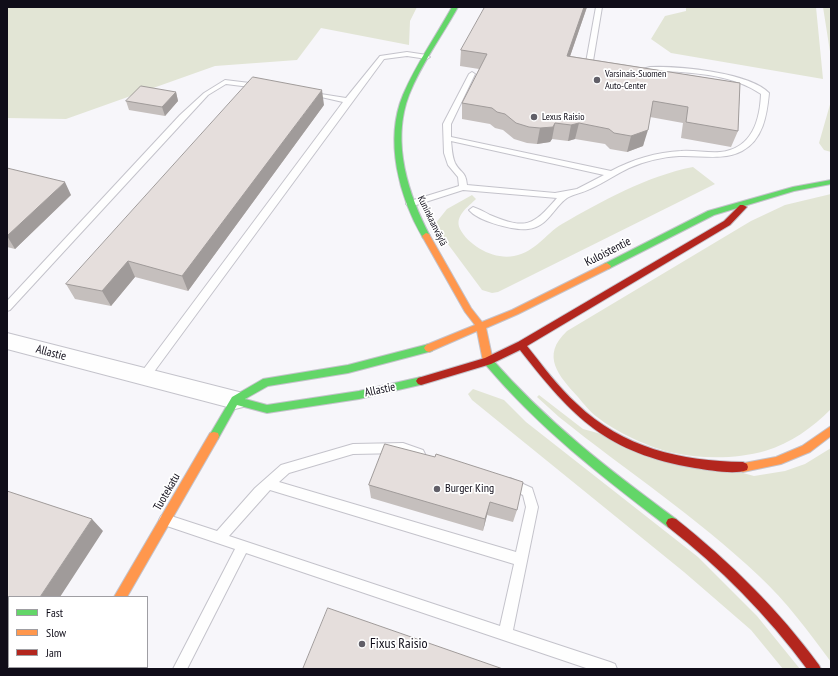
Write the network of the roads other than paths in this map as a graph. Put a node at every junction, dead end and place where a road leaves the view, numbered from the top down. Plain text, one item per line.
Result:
1 (455, 7) edge
2 (599, 7) edge
3 (427, 57) junction
4 (603, 70) edge
5 (627, 71) edge
6 (472, 74) dead end
7 (269, 87) edge
8 (298, 91) edge
9 (348, 101) junction
10 (447, 138) junction
11 (613, 174) junction
12 (831, 182) edge
13 (463, 187) junction
14 (565, 195) junction
15 (747, 203) junction
16 (410, 204) junction
17 (473, 210) dead end
18 (7, 307) edge
19 (481, 327) junction
20 (494, 333) dead end
21 (508, 339) dead end
22 (7, 341) edge
23 (521, 345) junction
24 (488, 361) junction
25 (144, 377) junction
26 (236, 400) junction
27 (831, 430) edge
28 (429, 459) edge
29 (500, 480) edge
30 (268, 484) junction
31 (165, 520) junction
32 (219, 538) junction
33 (243, 546) junction
34 (521, 560) junction
35 (121, 596) edge
36 (505, 634) junction
37 (180, 669) edge
38 (610, 669) edge
39 (815, 669) edge

1 - 3 main road, Kuninkaanväylä
2 - 4 lane
3 - 9 lane
3 - 16 main road, Kuninkaanväylä
5 - 11 lane
6 - 10 lane
7 - 18 lane
8 - 9 lane
9 - 25 lane
10 - 11 lane
10 - 13 lane
11 - 14 lane
12 - 15 main road, Kuloistentie
13 - 14 lane
13 - 16 lane
14 - 17 lane
15 - 19 main road, Kuloistentie
15 - 23 main road, Kuloistentie
16 - 19 main road, Kuninkaanväylä
19 - 20 main road
19 - 24 main road
19 - 26 main road
21 - 23 main road
22 - 25 street, Allastie
23 - 24 main road, Allastie
23 - 27 main road
24 - 26 main road, Allastie
24 - 39 main road
25 - 26 street, Allastie
26 - 31 main road, Tuotekatu
28 - 30 lane
29 - 34 lane
30 - 32 lane
30 - 34 lane
31 - 32 lane
31 - 35 main road, Tuotekatu
32 - 33 lane
33 - 36 lane
33 - 37 lane
34 - 36 lane
36 - 38 lane

